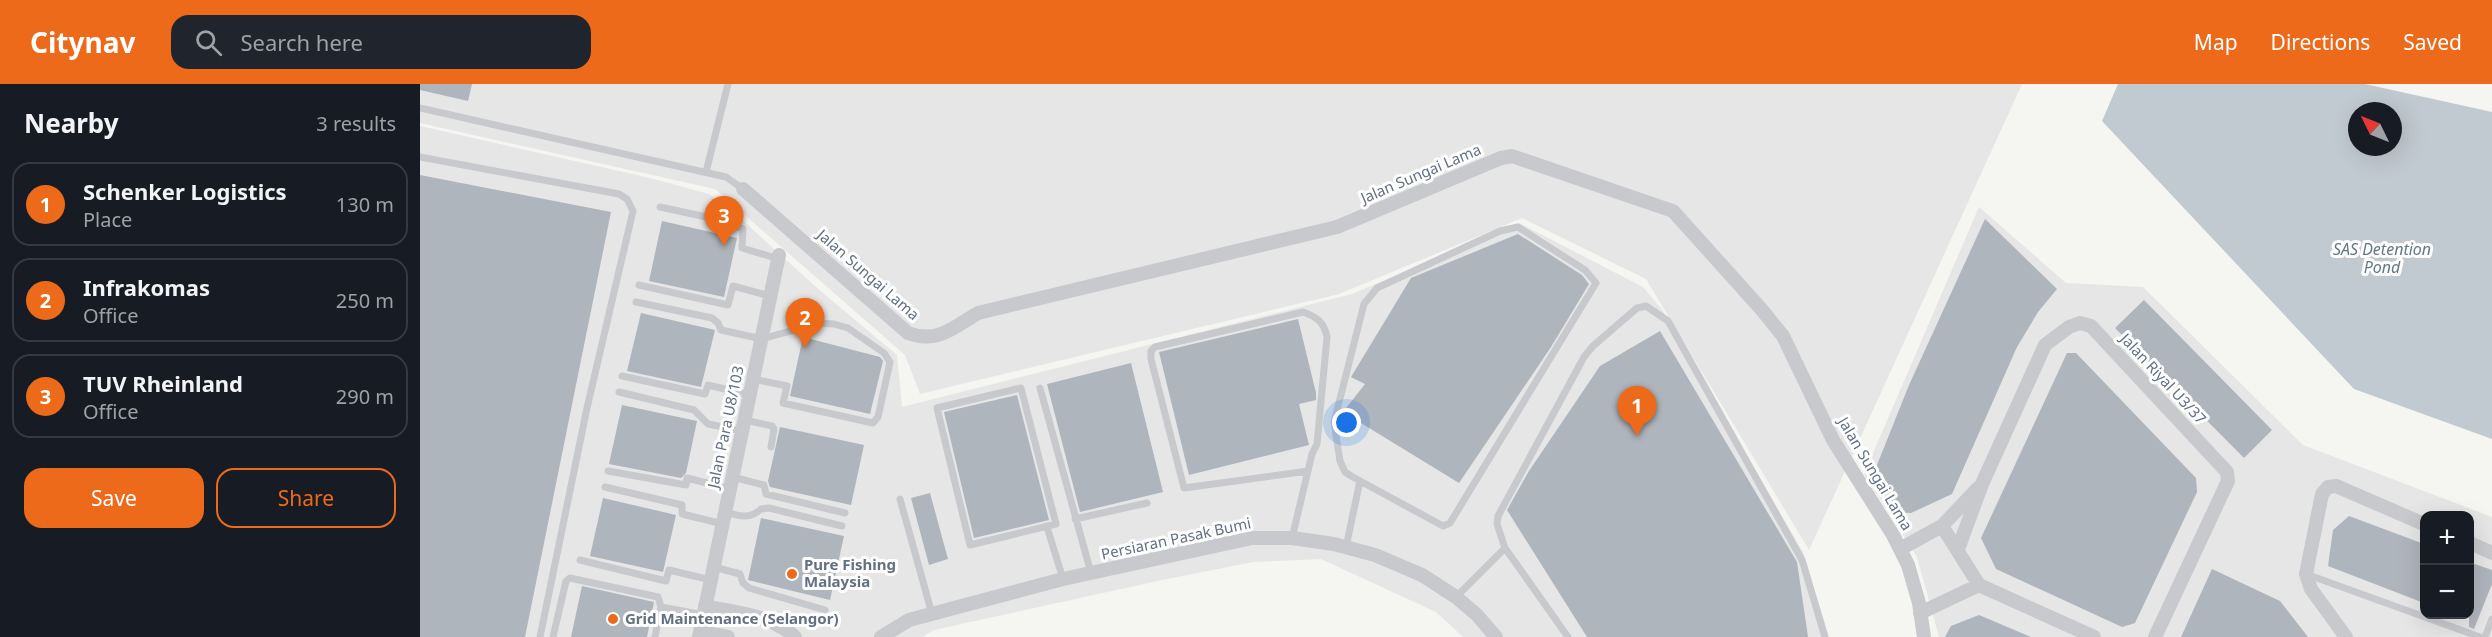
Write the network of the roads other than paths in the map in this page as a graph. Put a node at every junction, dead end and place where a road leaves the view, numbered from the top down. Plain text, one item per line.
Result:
1 (728, 84) edge
2 (420, 108) edge
3 (420, 157) edge
4 (706, 172) junction
5 (743, 189) joint
6 (660, 207) dead end
7 (779, 257) joint
8 (639, 285) dead end
9 (770, 296) junction
10 (636, 302) dead end
11 (762, 339) junction
12 (622, 376) dead end
13 (753, 379) junction
14 (1040, 388) dead end
15 (619, 392) dead end
16 (750, 395) junction
17 (744, 426) junction
18 (771, 447) dead end
19 (608, 471) dead end
20 (1308, 471) junction
21 (1360, 481) junction
22 (731, 483) junction
23 (1982, 484) junction
24 (605, 487) dead end
25 (900, 499) dead end
26 (1147, 503) dead end
27 (844, 513) dead end
28 (724, 518) junction
29 (1076, 519) junction
30 (2420, 522) edge
31 (842, 526) dead end
32 (1942, 526) junction
33 (1047, 527) junction
34 (1292, 538) junction
35 (2474, 545) edge
36 (1346, 547) junction
37 (1505, 548) junction
38 (1900, 549) junction
39 (1958, 549) junction
40 (2492, 553) edge
41 (580, 560) dead end
42 (712, 573) junction
43 (1091, 573) junction
44 (2306, 574) junction
45 (1063, 579) junction
46 (1979, 585) junction
47 (1456, 597) junction
48 (661, 607) junction
49 (825, 610) dead end
50 (704, 611) junction
51 (932, 614) junction
52 (1920, 614) junction
53 (2492, 619) edge
54 (700, 635) edge
55 (540, 637) edge
56 (553, 637) edge
57 (655, 637) edge
58 (728, 637) edge
59 (795, 637) edge
60 (881, 637) edge
61 (1496, 637) edge
62 (1568, 637) edge
63 (1825, 637) edge
64 (1924, 637) edge
65 (2094, 637) edge
66 (2155, 637) edge
67 (2346, 637) edge
68 (2480, 637) edge
69 (2485, 637) edge

1 - 4 lane
2 - 4 lane
3 - 55 lane
4 - 5 lane
5 - 38 street, Jalan Sungai Lama
6 - 7 lane
7 - 9 street, Jalan Para U8/103
8 - 9 lane
9 - 11 street, Jalan Para U8/103
10 - 11 lane
11 - 13 street, Jalan Para U8/103
11 - 13 lane
12 - 16 lane
13 - 16 street, Jalan Para U8/103
14 - 29 lane
15 - 17 lane
16 - 17 street, Jalan Para U8/103
17 - 18 lane
17 - 22 street, Jalan Para U8/103
19 - 22 lane
20 - 20 lane
20 - 34 lane
21 - 21 lane
21 - 36 lane
22 - 27 lane
22 - 28 street, Jalan Para U8/103
23 - 32 street
23 - 39 street, Jalan Riyal U3/37
23 - 66 street, Jalan Riyal U3/37
24 - 28 lane
25 - 51 lane
26 - 29 lane
28 - 31 lane
28 - 42 street, Jalan Para U8/103
29 - 43 lane
30 - 44 street
32 - 38 street
32 - 39 street
33 - 33 lane
33 - 45 lane
34 - 36 street, Persiaran Pasak Bumi
34 - 43 street, Persiaran Pasak Bumi
35 - 40 street
36 - 47 street, Persiaran Pasak Bumi
37 - 47 lane
37 - 62 lane
37 - 63 lane
38 - 52 street, Jalan Sungai Lama
39 - 46 street
41 - 42 lane
42 - 49 lane
42 - 50 street, Jalan Para U8/103
43 - 45 street, Persiaran Pasak Bumi
44 - 67 street
44 - 68 lane
45 - 51 street, Persiaran Pasak Bumi
46 - 52 street
46 - 65 street
47 - 61 street, Persiaran Pasak Bumi
48 - 50 lane
48 - 56 lane
48 - 57 lane
50 - 54 street, Jalan Para U8/103
50 - 59 street
51 - 60 street, Persiaran Pasak Bumi
52 - 64 street, Jalan Sungai Lama
53 - 69 lane
54 - 58 street, Jalan Para U8/103

